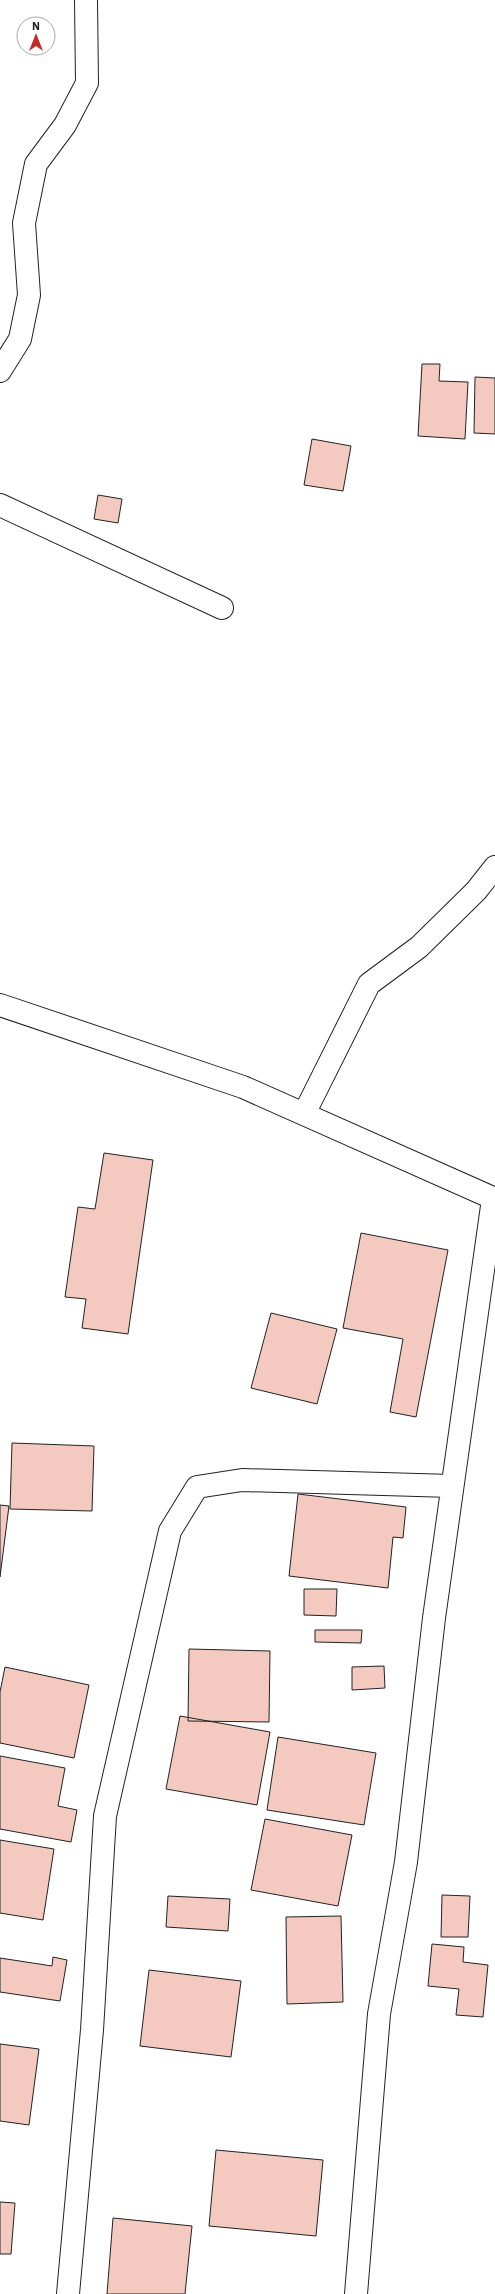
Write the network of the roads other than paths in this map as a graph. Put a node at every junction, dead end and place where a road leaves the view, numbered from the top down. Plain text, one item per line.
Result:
1 (86, 0) edge
2 (0, 371) edge
3 (0, 505) edge
4 (222, 608) dead end
5 (495, 867) edge
6 (0, 1005) edge
7 (304, 1114) junction
8 (494, 1199) edge
9 (452, 1486) junction
10 (68, 2294) edge
11 (356, 2294) edge

1 - 2 street
3 - 4 street
5 - 7 street
6 - 7 street
7 - 8 street
8 - 9 street
9 - 10 street
9 - 11 street

